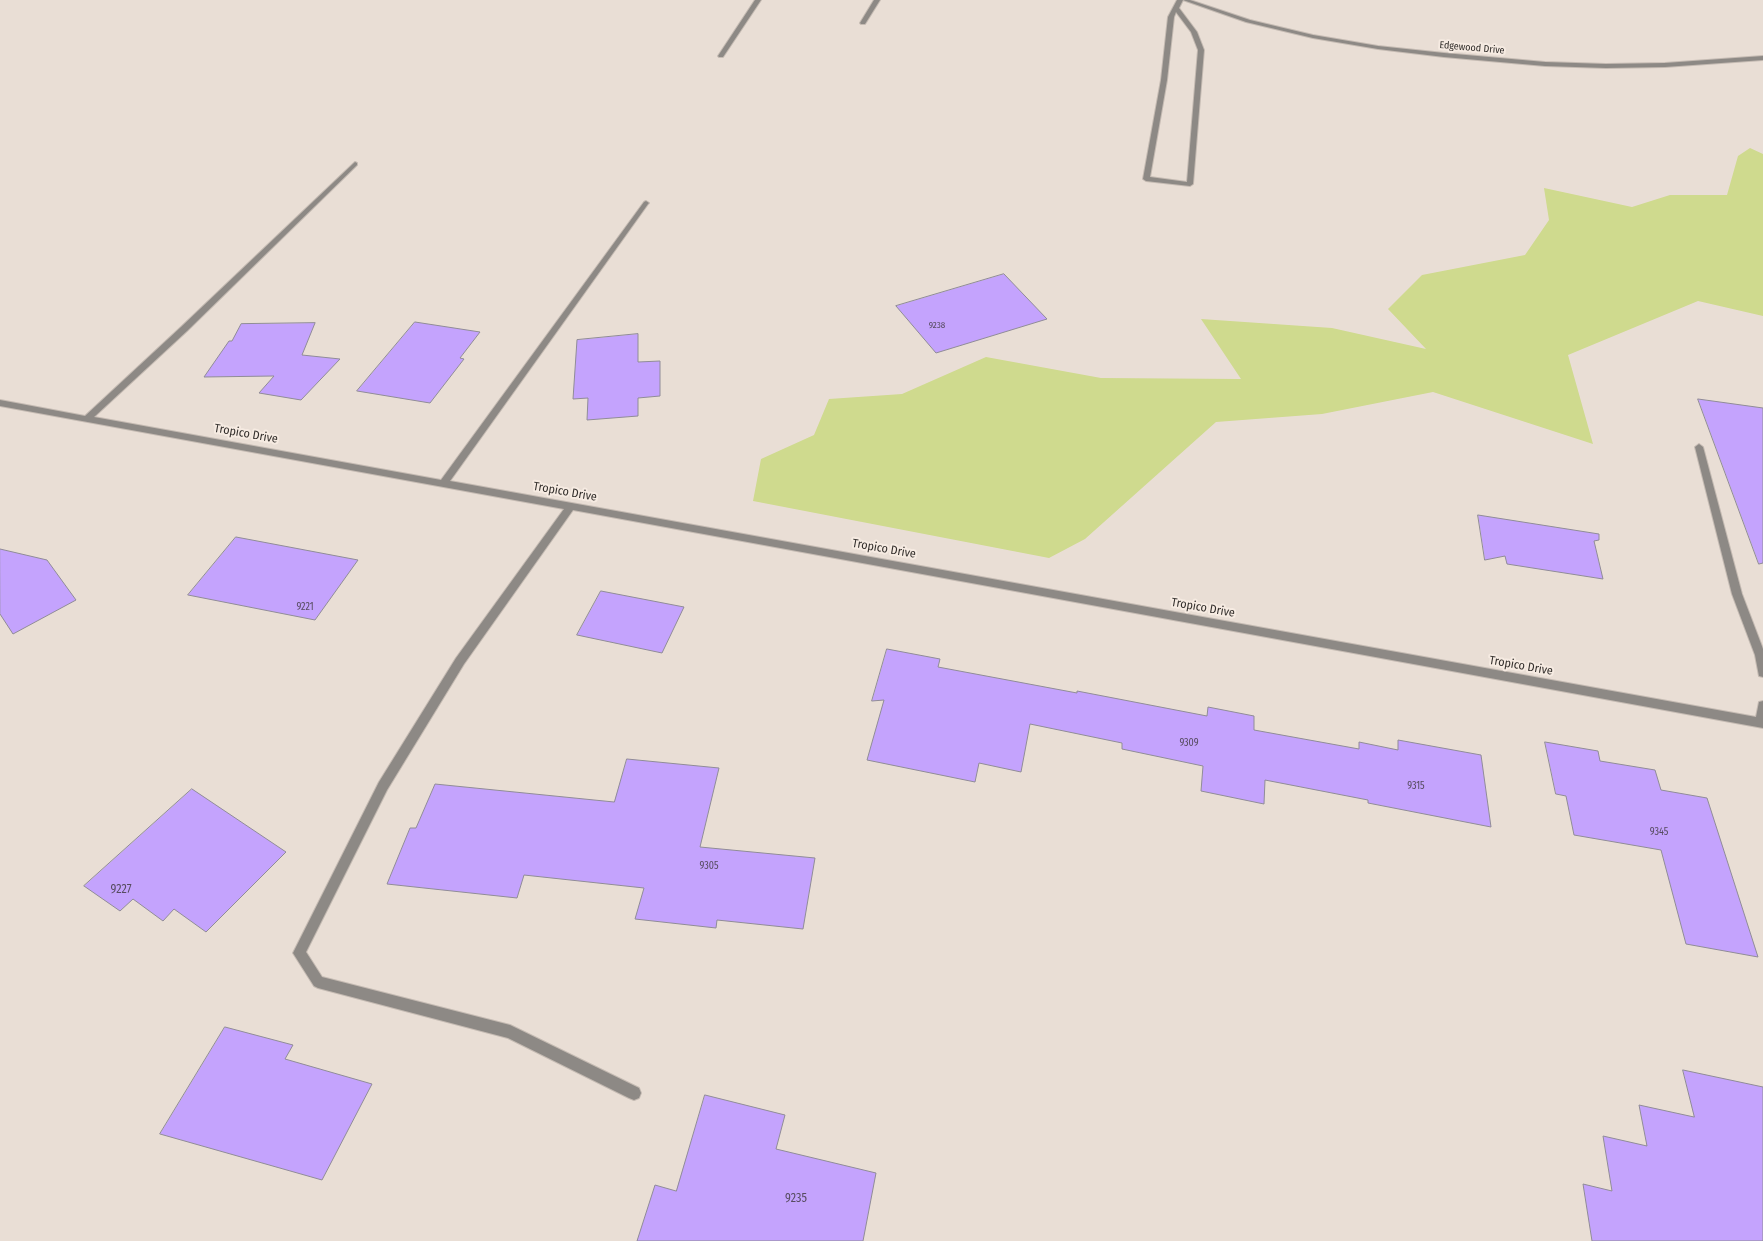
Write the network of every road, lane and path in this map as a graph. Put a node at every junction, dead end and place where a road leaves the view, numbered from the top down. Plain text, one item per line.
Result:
1 (758, 0) edge
2 (877, 0) edge
3 (1180, 0) edge
4 (1185, 0) edge
5 (1176, 8) junction
6 (863, 23) dead end
7 (720, 56) dead end
8 (1763, 58) edge
9 (355, 164) dead end
10 (646, 204) dead end
11 (1, 404) edge
12 (87, 419) junction
13 (1699, 446) dead end
14 (444, 483) junction
15 (571, 506) junction
16 (1763, 673) edge
17 (1763, 705) edge
18 (1762, 725) edge
19 (634, 1093) dead end

1 - 7 street
2 - 6 street
3 - 5 street
4 - 8 street, Edgewood Drive
5 - 5 street
9 - 12 street
10 - 14 street
11 - 12 street, Tropico Drive
12 - 14 street, Tropico Drive
13 - 16 street
14 - 15 street, Tropico Drive
15 - 18 street, Tropico Drive
15 - 19 street
17 - 18 street

